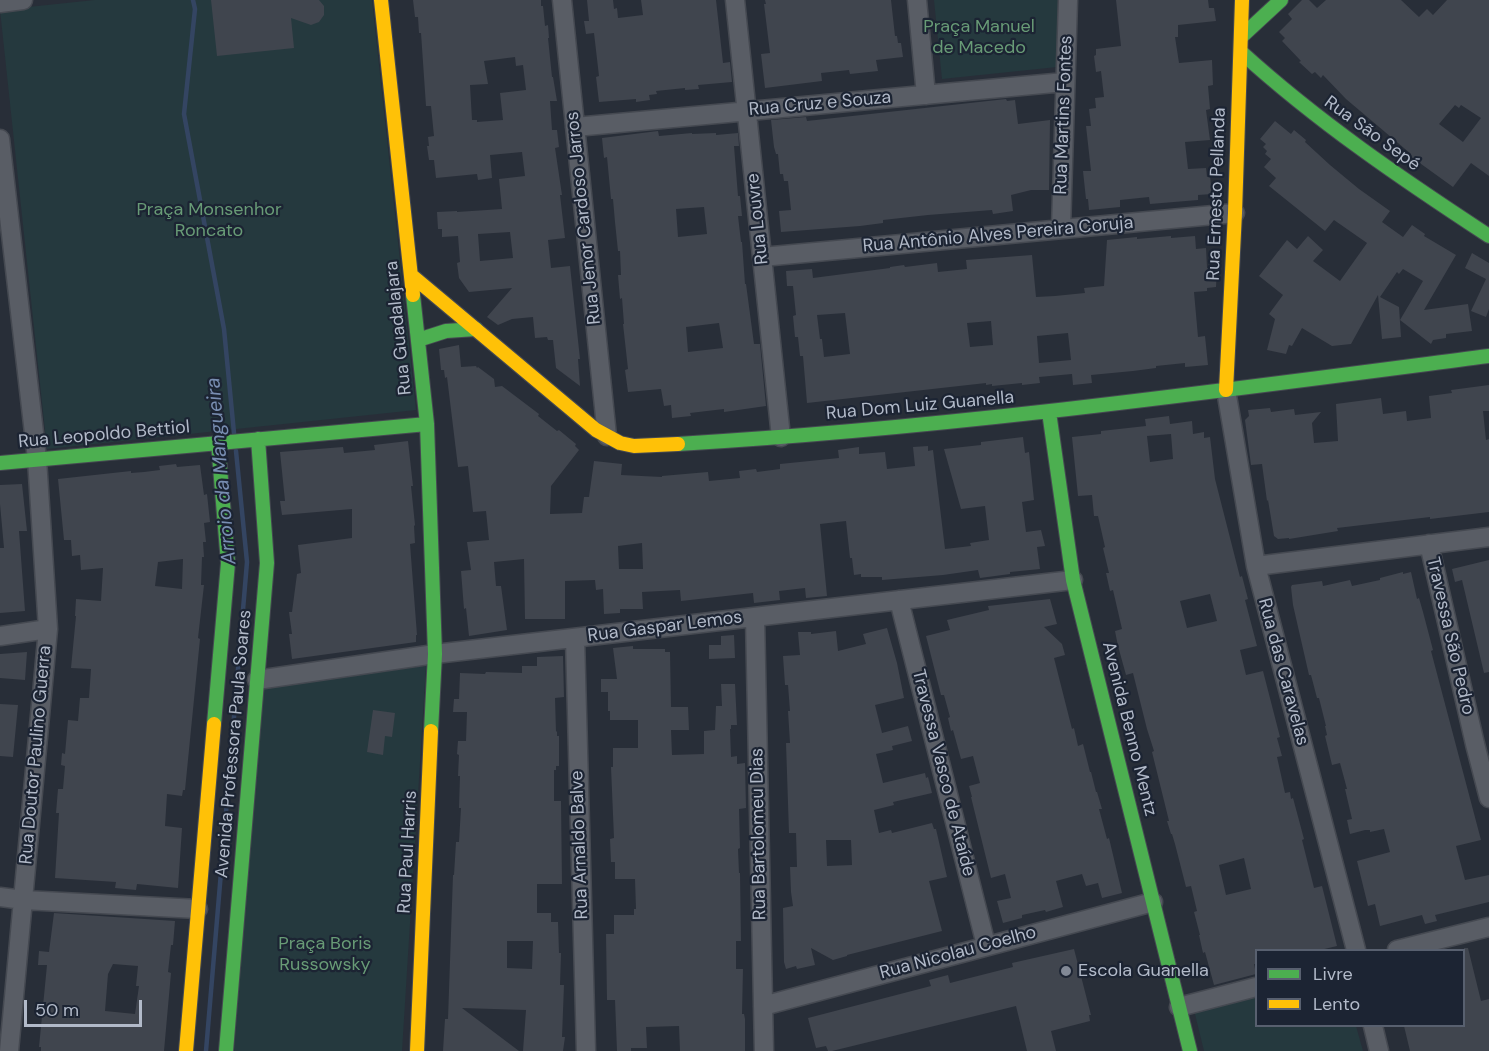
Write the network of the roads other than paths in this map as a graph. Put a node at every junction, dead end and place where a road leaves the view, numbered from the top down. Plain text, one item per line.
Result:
1 (23, 0) edge
2 (381, 0) edge
3 (562, 0) edge
4 (735, 0) edge
5 (917, 0) edge
6 (1068, 0) edge
7 (1242, 0) edge
8 (1281, 0) edge
9 (0, 3) edge
10 (1241, 37) junction
11 (1241, 52) junction
12 (1065, 82) junction
13 (926, 94) junction
14 (746, 111) junction
15 (574, 127) junction
16 (0, 139) edge
17 (1235, 213) junction
18 (1061, 229) junction
19 (1489, 236) edge
20 (762, 257) junction
21 (411, 275) junction
22 (476, 329) junction
23 (418, 340) junction
24 (1489, 356) edge
25 (1226, 390) junction
26 (1049, 412) junction
27 (427, 424) junction
28 (607, 436) junction
29 (781, 437) junction
30 (258, 439) junction
31 (231, 442) junction
32 (37, 459) junction
33 (0, 463) edge
34 (1489, 537) edge
35 (245, 538) junction
36 (1429, 544) junction
37 (1256, 566) junction
38 (1073, 580) junction
39 (899, 600) junction
40 (755, 617) junction
41 (48, 629) junction
42 (0, 636) edge
43 (575, 638) junction
44 (435, 654) junction
45 (257, 680) junction
46 (1482, 742) edge
47 (1489, 798) edge
48 (0, 897) edge
49 (23, 900) junction
50 (1153, 902) junction
51 (198, 909) junction
52 (1489, 927) edge
53 (986, 945) junction
54 (1355, 949) edge
55 (1405, 949) edge
56 (1255, 988) edge
57 (763, 1006) junction
58 (1179, 1007) junction
59 (1373, 1027) edge
60 (9, 1051) edge
61 (186, 1051) edge
62 (226, 1051) edge
63 (417, 1051) edge
64 (586, 1051) edge
65 (764, 1051) edge
66 (1190, 1051) edge
67 (1379, 1051) edge

1 - 9 street
2 - 21 street, Rua Guadalajara
3 - 15 street, Rua Jenor Cardoso Jarros
4 - 14 street, Rua Louvre
5 - 13 street
6 - 12 street, Rua Martins Fontes
7 - 10 street, Rua Ernesto Pellanda
8 - 10 street
10 - 11 street, Rua Ernesto Pellanda
11 - 17 street, Rua Ernesto Pellanda
11 - 19 street, Rua São Sepé
12 - 13 street, Rua Cruz e Souza
12 - 18 street, Rua Martins Fontes
13 - 14 street, Rua Cruz e Souza
14 - 15 street, Rua Cruz e Souza
14 - 20 street, Rua Louvre
15 - 28 street, Rua Jenor Cardoso Jarros
16 - 32 street, Rua Doutor Paulino Guerra
17 - 18 street, Rua Antônio Alves Pereira Coruja
17 - 25 street, Rua Ernesto Pellanda
18 - 20 street, Rua Antônio Alves Pereira Coruja
20 - 29 street, Rua Louvre
21 - 22 street, Rua Dom Luiz Guanella
21 - 23 street, Rua Guadalajara
22 - 23 street
22 - 28 street, Rua Dom Luiz Guanella
23 - 27 street, Rua Guadalajara
24 - 25 street, Rua Dom Luiz Guanella
25 - 26 street, Rua Dom Luiz Guanella
25 - 37 street, Rua das Caravelas
26 - 29 street, Rua Dom Luiz Guanella
26 - 38 street, Avenida Benno Mentz
27 - 30 street, Rua Leopoldo Bettiol
27 - 44 street, Rua Guadalajara
28 - 29 street, Rua Dom Luiz Guanella
30 - 31 street, Rua Leopoldo Bettiol
30 - 35 street, Avenida Professora Paula Soares
31 - 32 street, Rua Leopoldo Bettiol
31 - 35 street, Avenida Professora Paula Soares
32 - 33 street, Rua Leopoldo Bettiol
32 - 41 street, Rua Doutor Paulino Guerra
34 - 36 street
35 - 45 street, Avenida Professora Paula Soares
35 - 51 street, Avenida Professora Paula Soares
36 - 37 street
36 - 46 street, Travessa São Pedro
37 - 54 street, Rua das Caravelas
38 - 39 street, Rua Gaspar Lemos
38 - 50 street, Avenida Benno Mentz
39 - 40 street, Rua Gaspar Lemos
39 - 53 street, Travessa Vasco de Ataíde
40 - 43 street, Rua Gaspar Lemos
40 - 57 street, Rua Bartolomeu Dias
41 - 42 street
41 - 49 street, Rua Doutor Paulino Guerra
43 - 44 street, Rua Gaspar Lemos
43 - 64 street, Rua Arnaldo Balve
44 - 45 street, Rua Gaspar Lemos
44 - 63 street, Rua Paul Harris
45 - 62 street, Avenida Professora Paula Soares
46 - 47 street, Travessa São Pedro
48 - 49 street
49 - 51 street
49 - 60 street, Rua Doutor Paulino Guerra
50 - 53 street, Rua Nicolau Coelho
50 - 58 street, Avenida Benno Mentz
51 - 61 street, Avenida Professora Paula Soares
52 - 55 street
53 - 57 street, Rua Nicolau Coelho
56 - 58 street
57 - 65 street, Rua Bartolomeu Dias
58 - 66 street, Avenida Benno Mentz
59 - 67 street

